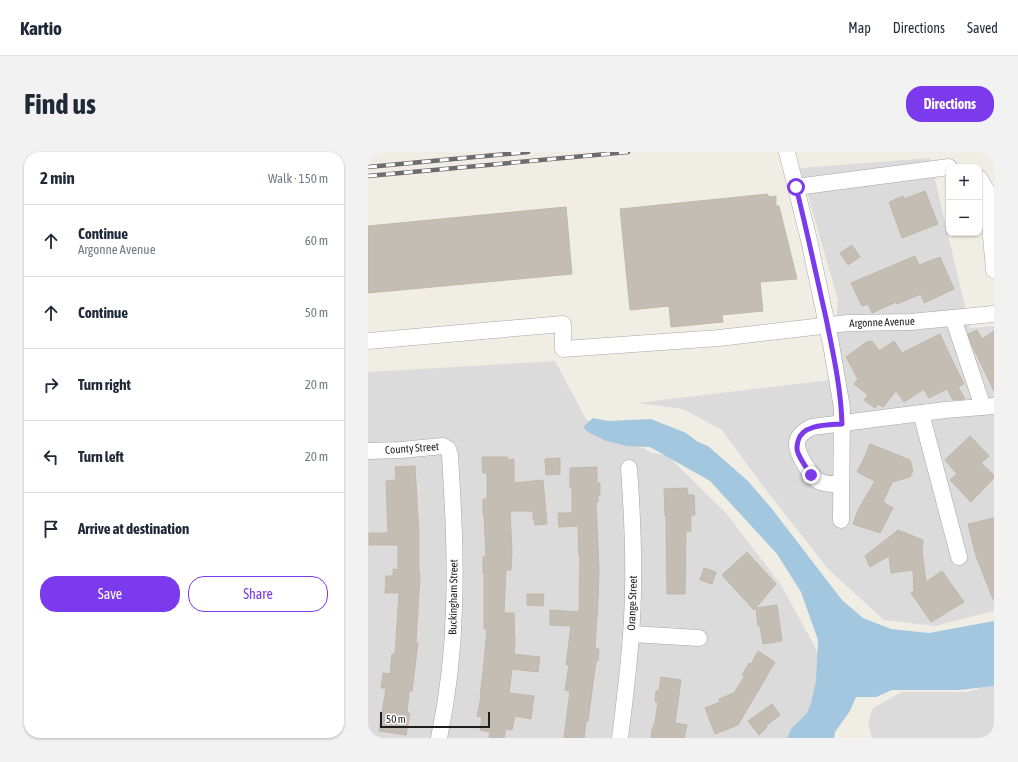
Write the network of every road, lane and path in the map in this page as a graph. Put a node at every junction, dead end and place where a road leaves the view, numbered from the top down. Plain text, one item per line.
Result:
1 (787, 152) edge
2 (946, 167) edge
3 (982, 183) edge
4 (796, 187) junction
5 (994, 270) edge
6 (994, 314) edge
7 (953, 318) junction
8 (827, 326) junction
9 (368, 341) edge
10 (988, 406) edge
11 (921, 413) junction
12 (842, 424) junction
13 (368, 451) edge
14 (450, 455) joint
15 (629, 468) dead end
16 (841, 484) junction
17 (841, 520) dead end
18 (958, 557) dead end
19 (631, 634) junction
20 (699, 638) dead end
21 (439, 738) edge
22 (620, 738) edge

1 - 4 street
2 - 4 street
3 - 5 street
4 - 8 street
6 - 7 street, Argonne Avenue
7 - 8 street, Argonne Avenue
7 - 10 street
8 - 9 street, Argonne Avenue
8 - 12 street
10 - 11 street
11 - 12 street
11 - 18 street
12 - 16 street
12 - 16 street
13 - 14 street, County Street
14 - 21 street, Buckingham Street
15 - 19 street, Orange Street
16 - 17 street
19 - 20 street
19 - 22 street, Orange Street

